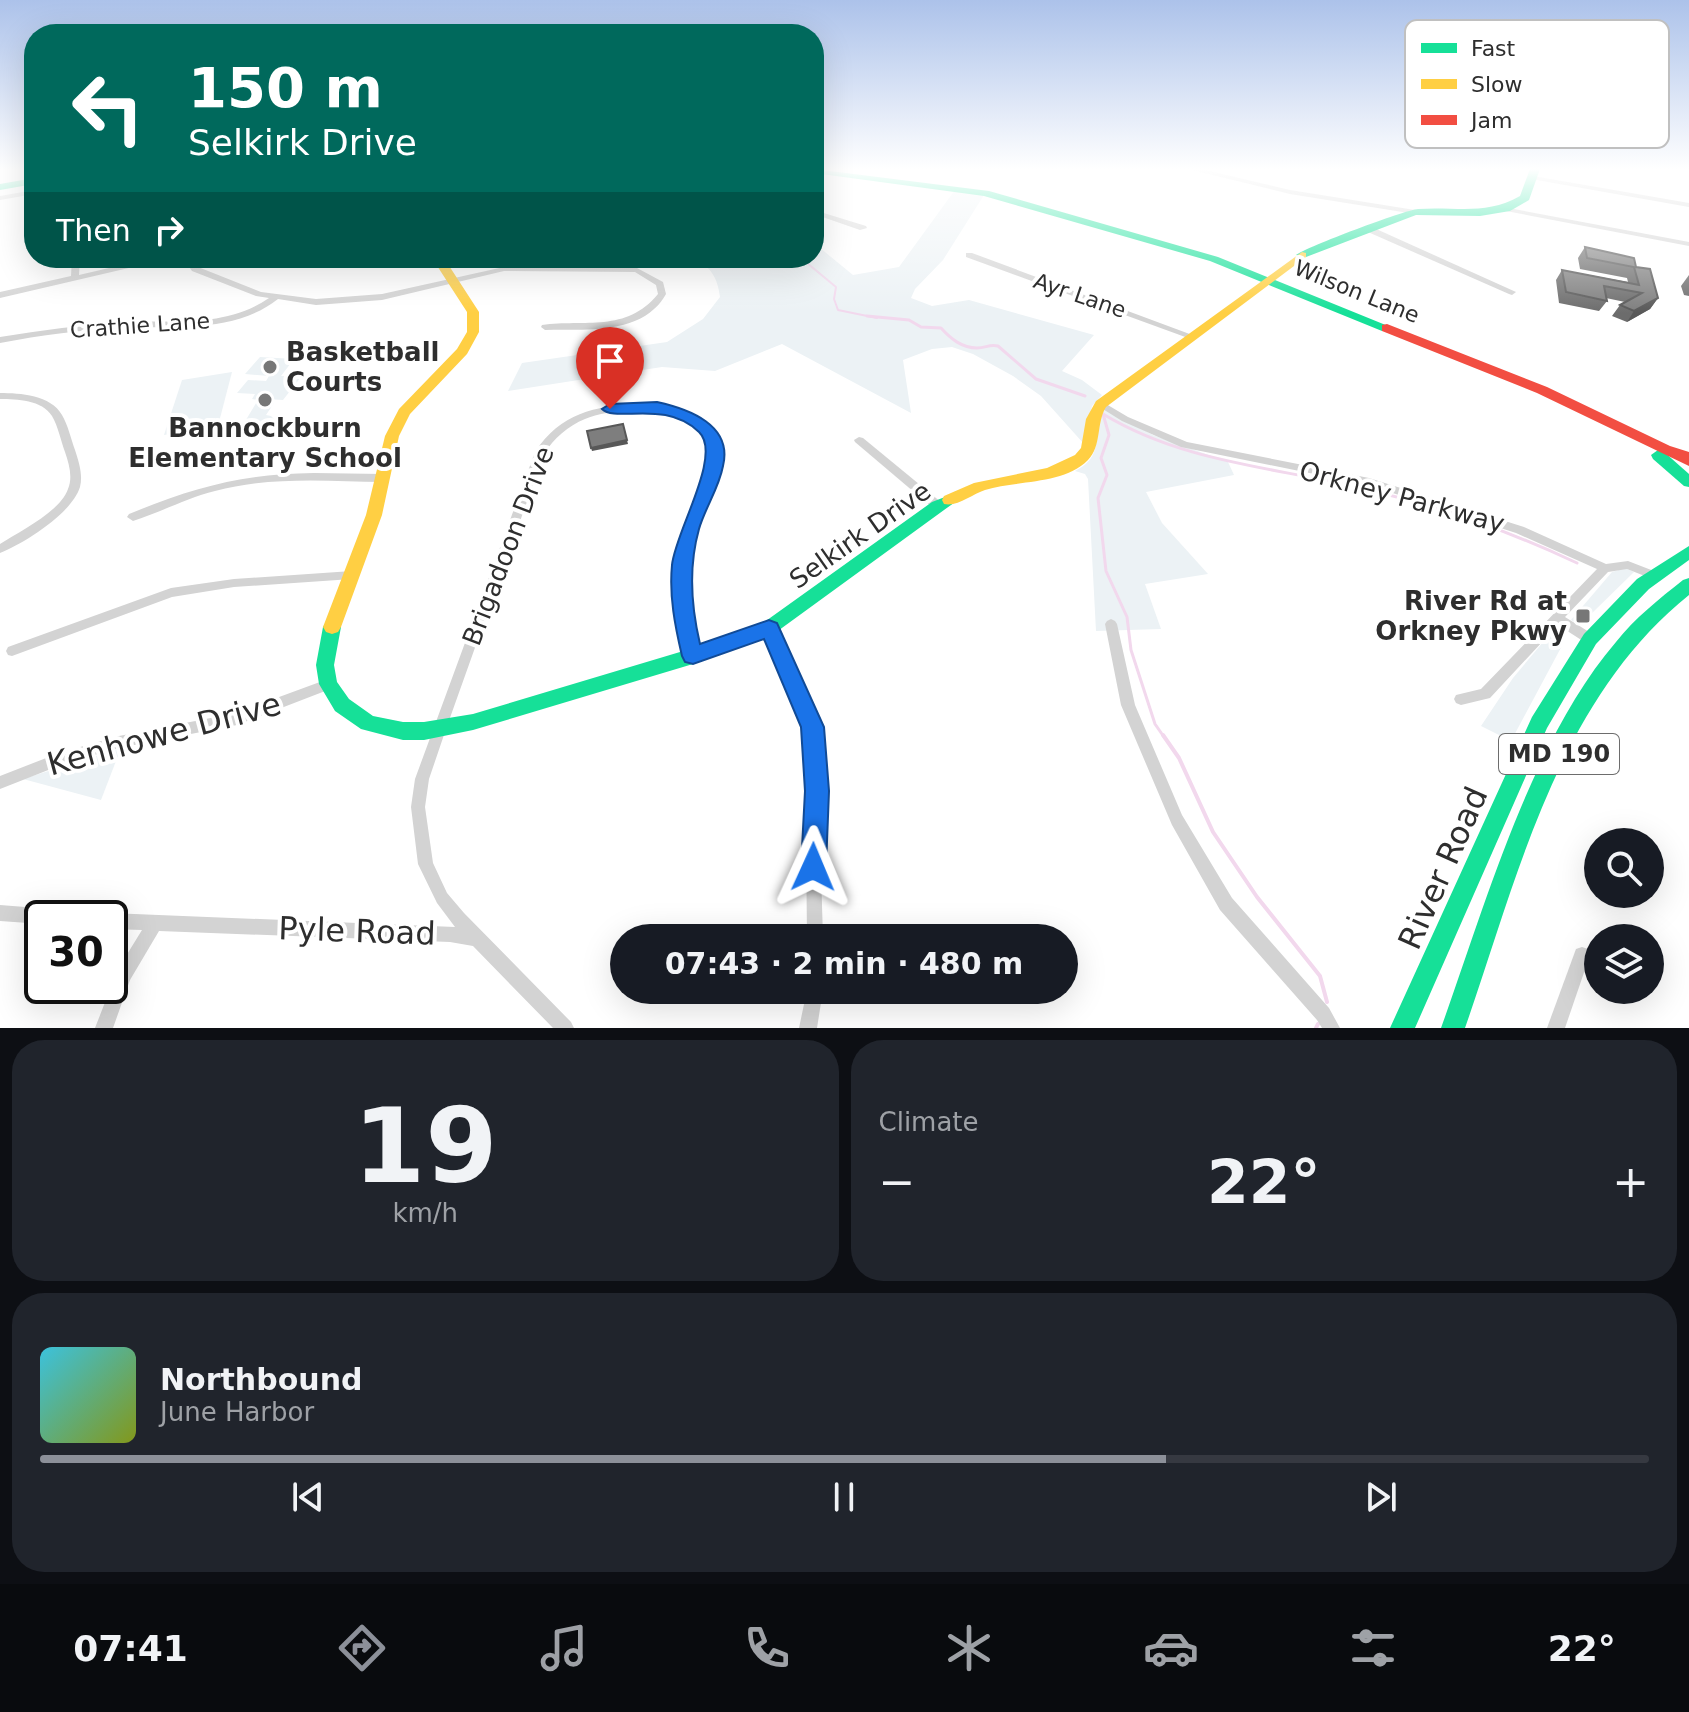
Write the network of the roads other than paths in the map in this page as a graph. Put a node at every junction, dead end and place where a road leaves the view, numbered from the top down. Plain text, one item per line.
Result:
1 (829, 217) edge
2 (1073, 217) edge
3 (1403, 217) edge
4 (1548, 217) edge
5 (863, 228) dead end
6 (1371, 230) junction
7 (1689, 244) edge
8 (969, 255) dead end
9 (76, 268) edge
10 (119, 268) edge
11 (194, 268) edge
12 (445, 268) edge
13 (75, 278) junction
14 (1268, 279) junction
15 (453, 280) junction
16 (1512, 292) dead end
17 (0, 295) edge
18 (275, 298) junction
19 (545, 327) dead end
20 (1191, 336) junction
21 (0, 340) edge
22 (0, 396) edge
23 (1101, 404) junction
24 (859, 440) dead end
25 (1662, 453) junction
26 (1689, 459) edge
27 (1689, 471) edge
28 (383, 478) junction
29 (1689, 482) edge
30 (938, 506) junction
31 (133, 517) dead end
32 (0, 549) edge
33 (1689, 552) edge
34 (1605, 568) junction
35 (352, 575) junction
36 (1655, 576) junction
37 (1689, 585) edge
38 (1558, 619) junction
39 (1111, 624) dead end
40 (769, 628) junction
41 (1590, 639) junction
42 (12, 651) dead end
43 (693, 656) junction
44 (328, 684) junction
45 (1461, 699) dead end
46 (439, 729) junction
47 (0, 783) edge
48 (0, 913) edge
49 (24, 915) edge
50 (128, 922) edge
51 (155, 923) junction
52 (815, 924) edge
53 (479, 939) junction
54 (1582, 955) dead end
55 (812, 1004) edge
56 (104, 1028) edge
57 (565, 1028) edge
58 (808, 1028) edge
59 (1331, 1028) edge
60 (1402, 1028) edge
61 (1453, 1028) edge
62 (1556, 1028) edge

1 - 5 street
2 - 14 street, Wilson Lane
3 - 6 street
4 - 7 street
6 - 14 street
6 - 16 street
8 - 20 street, Ayr Lane
9 - 13 street
10 - 13 street
11 - 18 street
12 - 15 street
13 - 17 street
14 - 20 street
14 - 25 street, Wilson Lane
15 - 18 street
15 - 19 street
15 - 28 street
18 - 21 street, Crathie Lane
20 - 23 street
22 - 32 street
23 - 30 street, Selkirk Drive
23 - 34 street, Orkney Parkway
24 - 30 street
25 - 26 street
25 - 27 street, Wilson Lane
25 - 29 street
28 - 31 street
28 - 35 street
30 - 40 street, Selkirk Drive
33 - 36 street, River Road / MD 190
34 - 36 street, Orkney Parkway
34 - 38 street
35 - 42 street
35 - 44 street
36 - 41 street, River Road / MD 190
37 - 61 street, MD 190
38 - 41 street
38 - 45 street
39 - 59 street
40 - 43 street, Selkirk Drive
40 - 52 street
41 - 60 street, River Road / MD 190
43 - 46 street, Selkirk Drive
43 - 46 street, Brigadoon Drive
44 - 46 street, Selkirk Drive
44 - 47 street, Kenhowe Drive
46 - 53 street, Brigadoon Drive
48 - 49 street
50 - 51 street, Pyle Road
51 - 53 street, Pyle Road
51 - 56 street
53 - 57 street
54 - 62 street
55 - 58 street

